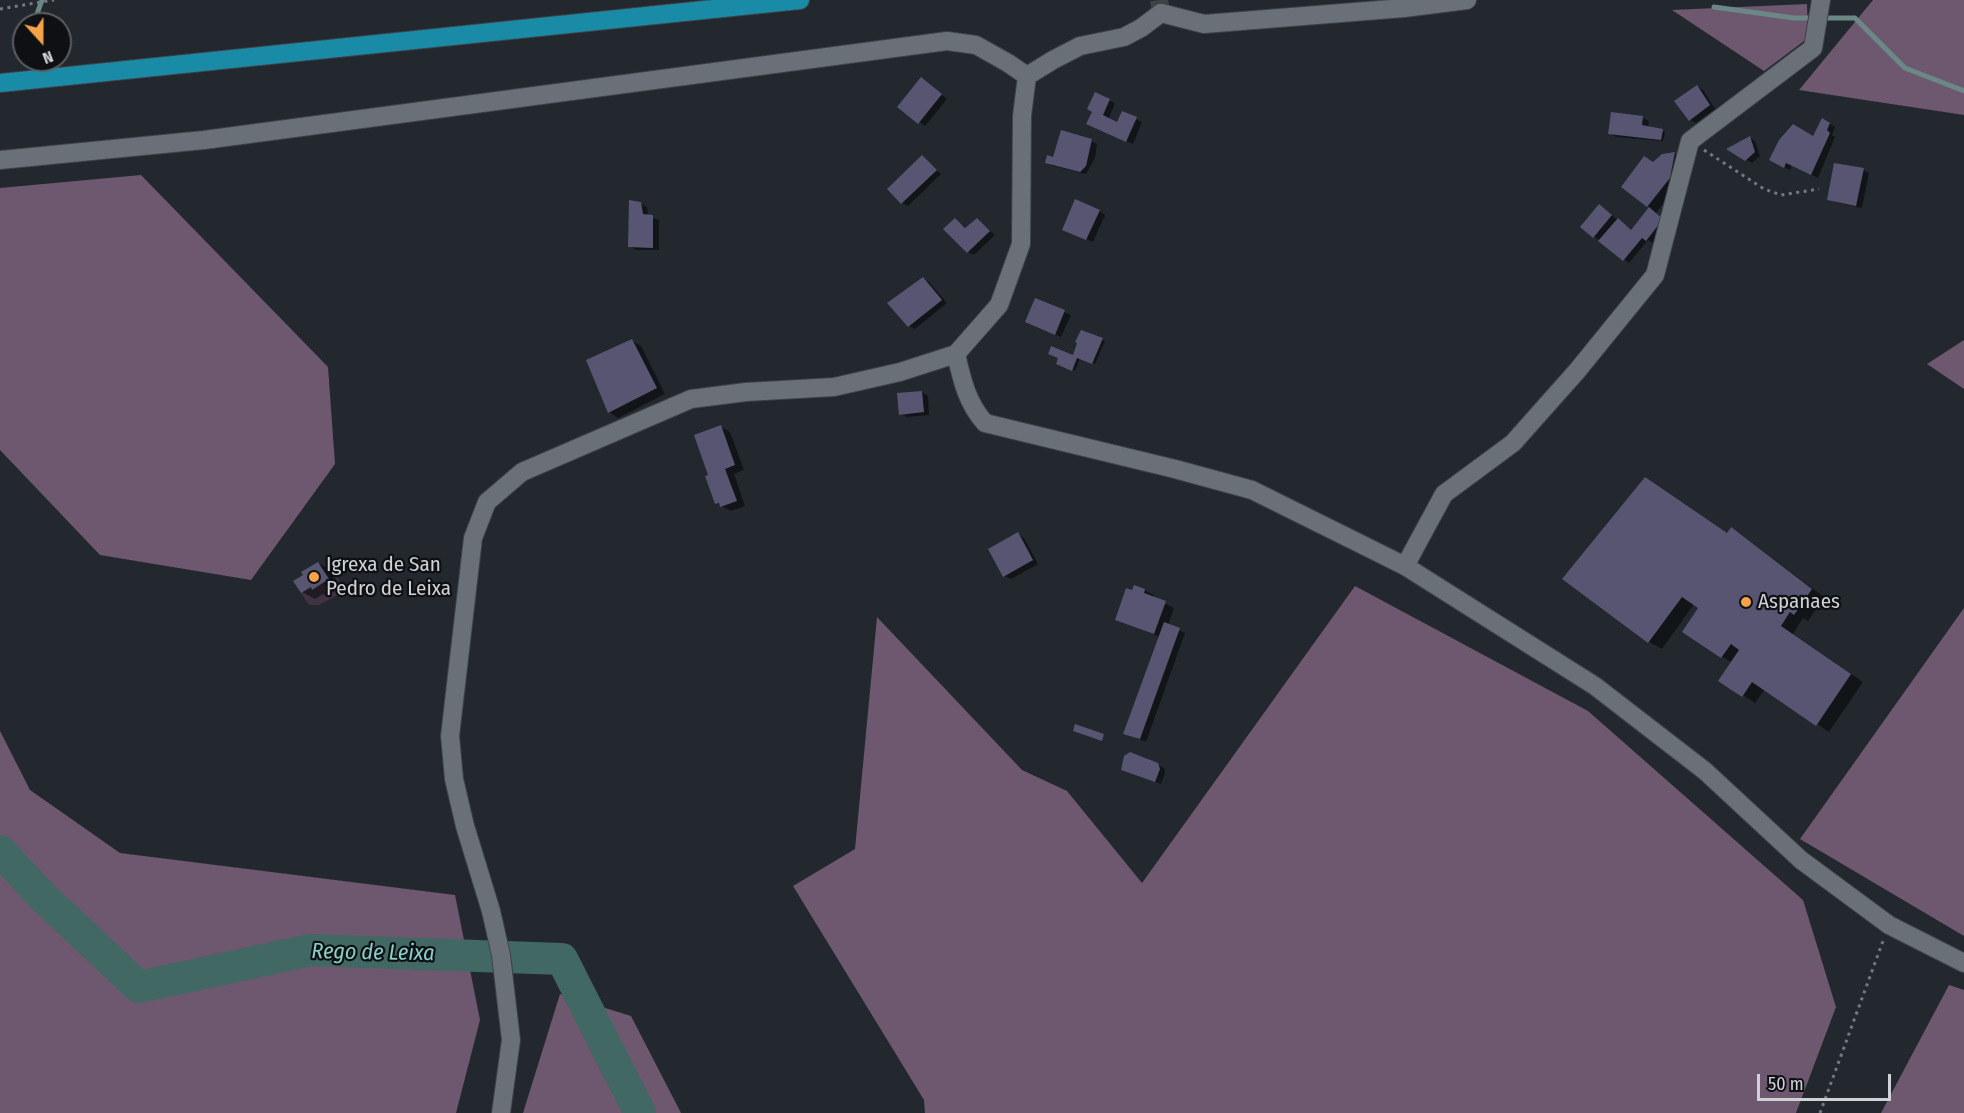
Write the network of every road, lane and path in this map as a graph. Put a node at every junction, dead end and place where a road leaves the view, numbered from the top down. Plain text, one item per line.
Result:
1 (54, 0) edge
2 (800, 0) edge
3 (1467, 0) edge
4 (1821, 0) edge
5 (0, 9) edge
6 (1027, 76) junction
7 (0, 83) edge
8 (1690, 141) junction
9 (0, 160) edge
10 (1819, 189) dead end
11 (957, 354) junction
12 (1405, 566) junction
13 (1889, 925) junction
14 (1964, 963) edge
15 (501, 1113) edge
16 (1820, 1113) edge

1 - 5 path
2 - 7 highway
3 - 6 street
4 - 8 street
6 - 9 street
6 - 11 street
8 - 10 path
8 - 12 street
11 - 12 street
11 - 15 street
12 - 13 street
13 - 14 street
13 - 16 path

